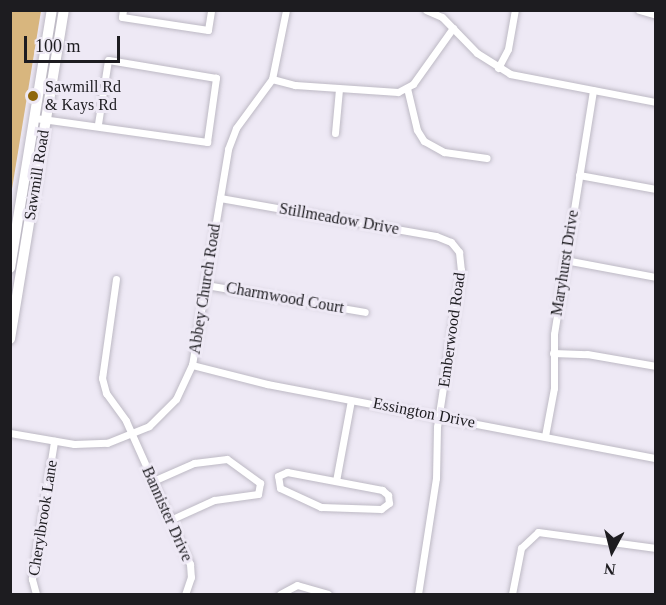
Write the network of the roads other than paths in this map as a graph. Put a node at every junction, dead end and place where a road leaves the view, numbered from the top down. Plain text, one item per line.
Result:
1 (52, 10) edge
2 (64, 10) edge
3 (123, 10) edge
4 (211, 10) edge
5 (286, 10) edge
6 (426, 10) edge
7 (515, 10) edge
8 (639, 10) edge
9 (656, 15) edge
10 (453, 28) junction
11 (498, 68) junction
12 (272, 79) junction
13 (407, 88) junction
14 (339, 89) junction
15 (592, 90) junction
16 (656, 102) edge
17 (40, 119) junction
18 (98, 124) junction
19 (335, 133) dead end
20 (487, 158) dead end
21 (579, 175) junction
22 (656, 189) edge
23 (220, 198) junction
24 (455, 246) joint
25 (565, 260) junction
26 (10, 268) edge
27 (656, 277) edge
28 (116, 279) dead end
29 (206, 285) junction
30 (365, 312) dead end
31 (10, 339) edge
32 (553, 352) junction
33 (192, 365) junction
34 (656, 366) edge
35 (351, 400) junction
36 (439, 416) junction
37 (10, 433) edge
38 (132, 434) junction
39 (545, 436) junction
40 (54, 441) junction
41 (656, 458) edge
42 (153, 481) junction
43 (336, 481) junction
44 (170, 520) junction
45 (656, 548) edge
46 (36, 594) edge
47 (185, 594) edge
48 (280, 594) edge
49 (328, 594) edge
50 (418, 594) edge
51 (512, 594) edge

1 - 17 main road, Sawmill Road
2 - 17 main road, Sawmill Road
3 - 4 street
5 - 12 street, Abbey Church Road
6 - 10 street
7 - 11 street
8 - 9 street
10 - 11 street
10 - 13 street
11 - 15 street
12 - 14 street
12 - 23 street, Abbey Church Road
13 - 14 street
13 - 20 street
14 - 19 street
15 - 16 street
15 - 21 street, Maryhurst Drive
17 - 18 street
17 - 26 main road, Sawmill Road
17 - 31 main road, Sawmill Road
18 - 18 street
21 - 22 street
21 - 25 street, Maryhurst Drive
23 - 24 street, Stillmeadow Drive
23 - 29 street, Abbey Church Road
24 - 36 street, Emberwood Road
25 - 27 street
25 - 32 street, Maryhurst Drive
28 - 38 street, Bannister Drive
29 - 30 street, Charmwood Court
29 - 33 street, Abbey Church Road
32 - 34 street
32 - 39 street, Maryhurst Drive
33 - 35 street, Essington Drive
33 - 38 street, Abbey Church Road
35 - 36 street, Essington Drive
35 - 43 street
36 - 39 street, Essington Drive
36 - 50 street, Emberwood Road
37 - 40 street, Abbey Church Road
38 - 40 street, Abbey Church Road
38 - 42 street, Bannister Drive
39 - 41 street, Essington Drive
40 - 46 street, Cherylbrook Lane
42 - 44 street, Bannister Drive
42 - 44 street
43 - 43 street
44 - 47 street, Bannister Drive
45 - 51 street
48 - 49 street

